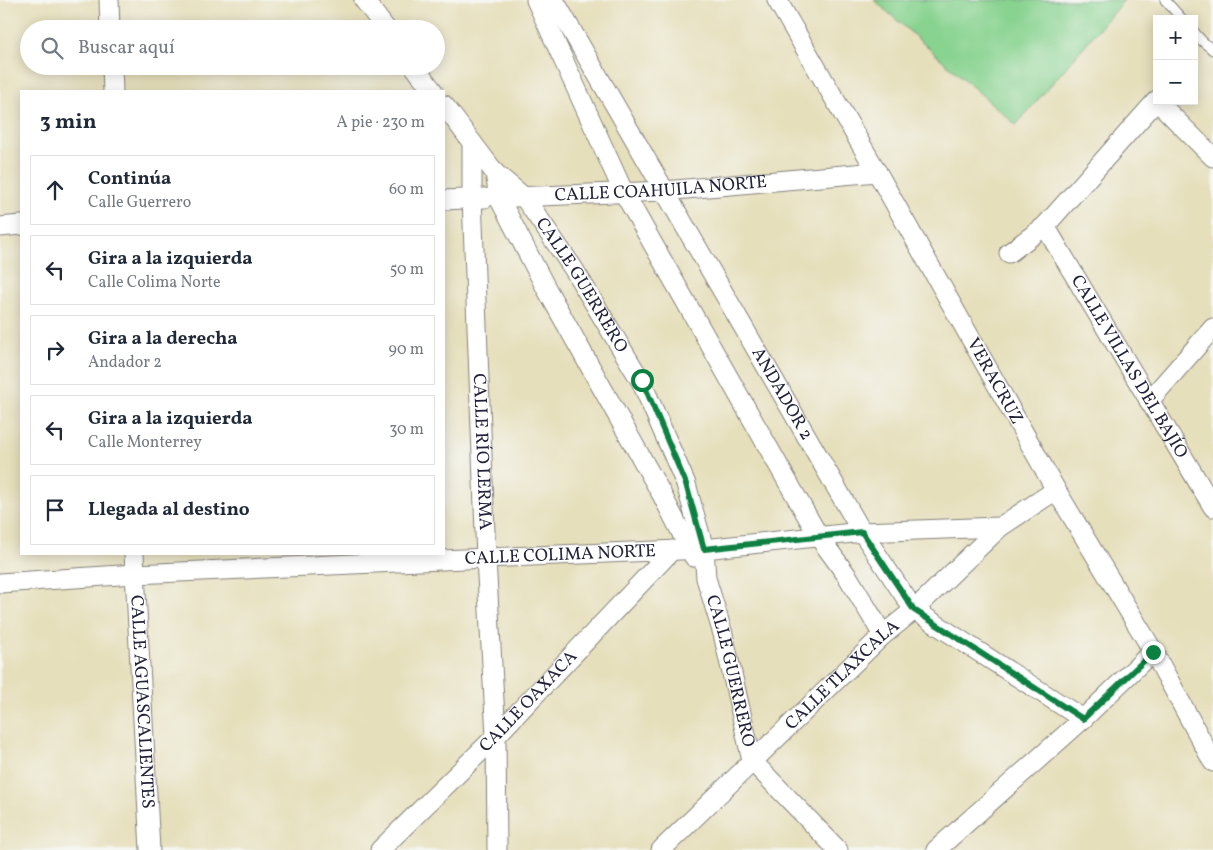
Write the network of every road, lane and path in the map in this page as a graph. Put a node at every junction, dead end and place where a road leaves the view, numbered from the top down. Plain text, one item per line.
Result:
1 (109, 0) edge
2 (364, 0) edge
3 (536, 0) edge
4 (554, 0) edge
5 (777, 0) edge
6 (1166, 0) edge
7 (1179, 15) edge
8 (110, 20) edge
9 (379, 20) edge
10 (1198, 36) edge
11 (1213, 50) edge
12 (112, 75) edge
13 (421, 75) edge
14 (113, 90) edge
15 (432, 90) edge
16 (1153, 105) edge
17 (1161, 105) edge
18 (445, 106) edge
19 (472, 143) junction
20 (1213, 157) edge
21 (877, 172) junction
22 (495, 173) junction
23 (664, 191) junction
24 (624, 193) junction
25 (524, 197) junction
26 (472, 198) junction
27 (499, 198) junction
28 (445, 200) edge
29 (20, 225) edge
30 (1045, 226) junction
31 (0, 227) edge
32 (1009, 252) dead end
33 (1213, 328) edge
34 (1149, 401) junction
35 (1056, 490) junction
36 (1213, 507) edge
37 (1000, 527) junction
38 (862, 532) junction
39 (819, 537) junction
40 (689, 549) junction
41 (134, 555) edge
42 (486, 558) junction
43 (135, 574) junction
44 (0, 583) edge
45 (914, 610) junction
46 (883, 635) junction
47 (1153, 652) junction
48 (1083, 719) junction
49 (496, 736) junction
50 (752, 762) junction
51 (1213, 762) edge
52 (150, 850) edge
53 (380, 850) edge
54 (497, 850) edge
55 (661, 850) edge
56 (838, 850) edge
57 (936, 850) edge

1 - 8 street
2 - 9 street
3 - 24 street
4 - 23 street, ANDADOR 2
5 - 21 street, VERACRUZ
6 - 7 lane
10 - 11 lane
12 - 14 street
13 - 15 street
16 - 30 street
17 - 20 street
18 - 19 street, CALLE GUERRERO
19 - 22 street, CALLE GUERRERO
19 - 26 street, CALLE RÍO LERMA
21 - 23 street, CALLE COAHUILA NORTE
21 - 35 street, VERACRUZ
22 - 25 street, CALLE GUERRERO
22 - 27 street, CALLE GUERRERO
23 - 24 street, CALLE COAHUILA NORTE
23 - 38 street, ANDADOR 2
24 - 25 street, CALLE COAHUILA NORTE
24 - 39 street
25 - 27 street, CALLE COAHUILA NORTE
25 - 40 street, CALLE GUERRERO
26 - 27 street, CALLE COAHUILA NORTE
26 - 28 street, CALLE COAHUILA NORTE
26 - 42 street, CALLE RÍO LERMA
27 - 40 street, CALLE GUERRERO
29 - 31 street
30 - 32 street
30 - 34 street, CALLE VILLAS DEL BAJÍO
33 - 34 street
34 - 36 street, CALLE VILLAS DEL BAJÍO
35 - 37 street, CALLE TLAXCALA
35 - 47 street, VERACRUZ
37 - 38 street, CALLE COLIMA NORTE
37 - 45 street, CALLE TLAXCALA
38 - 39 street, CALLE COLIMA NORTE
38 - 45 street, ANDADOR 2
39 - 40 street, CALLE COLIMA NORTE
39 - 46 street
40 - 42 street, CALLE COLIMA NORTE
40 - 49 street, CALLE OAXACA
40 - 50 street, CALLE GUERRERO
41 - 43 street, CALLE AGUASCALIENTES
42 - 43 street, CALLE COLIMA NORTE
42 - 49 street, CALLE RÍO LERMA
43 - 44 street, CALLE COLIMA NORTE
43 - 52 street, CALLE AGUASCALIENTES
45 - 46 street, CALLE TLAXCALA
45 - 48 street, ANDADOR 2
46 - 50 street, CALLE TLAXCALA
47 - 48 street
47 - 51 street, VERACRUZ
48 - 57 street
49 - 53 street, CALLE OAXACA
49 - 54 street, CALLE RÍO LERMA
50 - 55 street, CALLE TLAXCALA
50 - 56 street, CALLE GUERRERO

